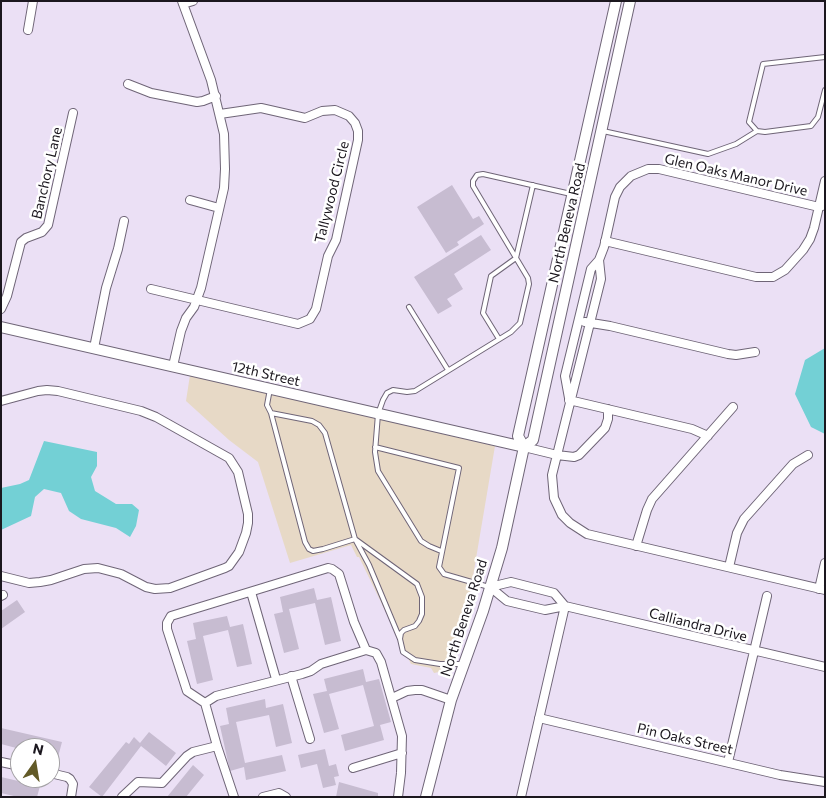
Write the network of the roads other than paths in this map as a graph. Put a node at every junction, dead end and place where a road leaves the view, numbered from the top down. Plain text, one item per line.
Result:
1 (33, 1) edge
2 (193, 1) edge
3 (616, 1) edge
4 (630, 1) edge
5 (183, 3) edge
6 (28, 30) dead end
7 (825, 57) edge
8 (128, 84) dead end
9 (825, 90) edge
10 (216, 96) junction
11 (73, 113) dead end
12 (220, 114) junction
13 (601, 131) junction
14 (757, 131) junction
15 (825, 181) edge
16 (533, 186) junction
17 (572, 194) junction
18 (190, 200) dead end
19 (822, 206) edge
20 (220, 208) junction
21 (124, 221) dead end
22 (605, 241) junction
23 (516, 258) junction
24 (599, 260) junction
25 (152, 289) dead end
26 (196, 300) junction
27 (409, 307) dead end
28 (1, 309) edge
29 (579, 320) junction
30 (590, 323) junction
31 (1, 327) edge
32 (499, 339) junction
33 (94, 348) junction
34 (755, 352) dead end
35 (173, 366) junction
36 (448, 370) junction
37 (270, 389) junction
38 (1, 400) edge
39 (570, 400) junction
40 (733, 407) dead end
41 (608, 409) junction
42 (271, 413) junction
43 (378, 414) junction
44 (708, 436) junction
45 (375, 447) junction
46 (524, 447) junction
47 (557, 455) junction
48 (808, 455) dead end
49 (355, 539) junction
50 (636, 546) junction
51 (442, 551) junction
52 (825, 563) edge
53 (729, 567) junction
54 (1, 576) edge
55 (490, 588) junction
56 (822, 590) edge
57 (251, 592) junction
58 (767, 596) dead end
59 (565, 606) junction
60 (400, 639) junction
61 (366, 650) junction
62 (754, 651) junction
63 (464, 664) junction
64 (825, 667) edge
65 (291, 676) junction
66 (276, 680) junction
67 (392, 698) junction
68 (451, 700) junction
69 (206, 703) junction
70 (539, 718) junction
71 (310, 739) dead end
72 (217, 746) junction
73 (402, 753) junction
74 (728, 762) junction
75 (353, 768) dead end
76 (60, 775) edge
77 (825, 782) edge
78 (71, 797) edge
79 (122, 797) edge
80 (234, 797) edge
81 (263, 797) edge
82 (286, 797) edge
83 (398, 797) edge
84 (426, 797) edge
85 (521, 797) edge

1 - 6 street
2 - 5 street
3 - 17 main road, North Beneva Road
4 - 13 main road, North Beneva Road
5 - 10 street
7 - 14 lane
8 - 10 street
9 - 14 lane
10 - 12 street
11 - 28 street, Banchory Lane
12 - 20 street
12 - 26 street, Tallywood Circle
13 - 14 lane
13 - 46 main road, North Beneva Road
15 - 19 street, Glen Oaks Manor Drive
16 - 17 lane
16 - 23 lane
16 - 23 lane
17 - 46 main road, North Beneva Road
18 - 20 street
19 - 22 street, Glen Oaks Manor Drive
19 - 22 street, Glen Oaks Manor Drive
20 - 26 street
21 - 33 street
22 - 24 street, Glen Oaks Manor Drive
23 - 32 lane
23 - 32 lane
24 - 29 street, Glen Oaks Manor Drive
24 - 30 street, Glen Oaks Manor Drive
25 - 26 street, Tallywood Circle
26 - 35 street
27 - 36 lane
29 - 30 street
29 - 39 street, Glen Oaks Manor Drive
30 - 34 street
30 - 39 street, Glen Oaks Manor Drive
31 - 33 main road, 12th Street
32 - 36 lane
33 - 35 main road, 12th Street
35 - 37 main road, 12th Street
36 - 43 lane
37 - 42 lane
37 - 43 main road, 12th Street
38 - 54 street
39 - 41 street
39 - 47 street, Glen Oaks Manor Drive
40 - 44 street
41 - 44 street
41 - 47 street
42 - 49 lane
42 - 49 lane
43 - 45 lane
43 - 46 main road, 12th Street
44 - 50 street
45 - 51 lane
45 - 51 lane
46 - 47 street
46 - 55 main road, North Beneva Road
47 - 50 street, Glen Oaks Manor Drive
48 - 53 street
49 - 60 lane
49 - 60 lane
50 - 53 street, Glen Oaks Manor Drive
51 - 55 lane
52 - 56 street, Glen Oaks Manor Drive
53 - 56 street, Glen Oaks Manor Drive
55 - 59 street, Calliandra Drive
55 - 59 street, Calliandra Drive
55 - 63 main road, North Beneva Road
57 - 61 street
57 - 66 street
57 - 69 street
58 - 62 street
59 - 62 street, Calliandra Drive
59 - 70 street
60 - 63 lane
61 - 65 street
61 - 67 street
62 - 64 street, Calliandra Drive
62 - 74 street
63 - 68 main road, North Beneva Road
65 - 66 street
65 - 71 street
66 - 69 street
67 - 68 street
67 - 73 street
68 - 84 main road, North Beneva Road
69 - 72 street
70 - 74 street, Pin Oaks Street
70 - 85 street
72 - 79 street
72 - 80 street
73 - 75 street
73 - 83 street
74 - 77 street, Pin Oaks Street
76 - 78 street
81 - 82 street

